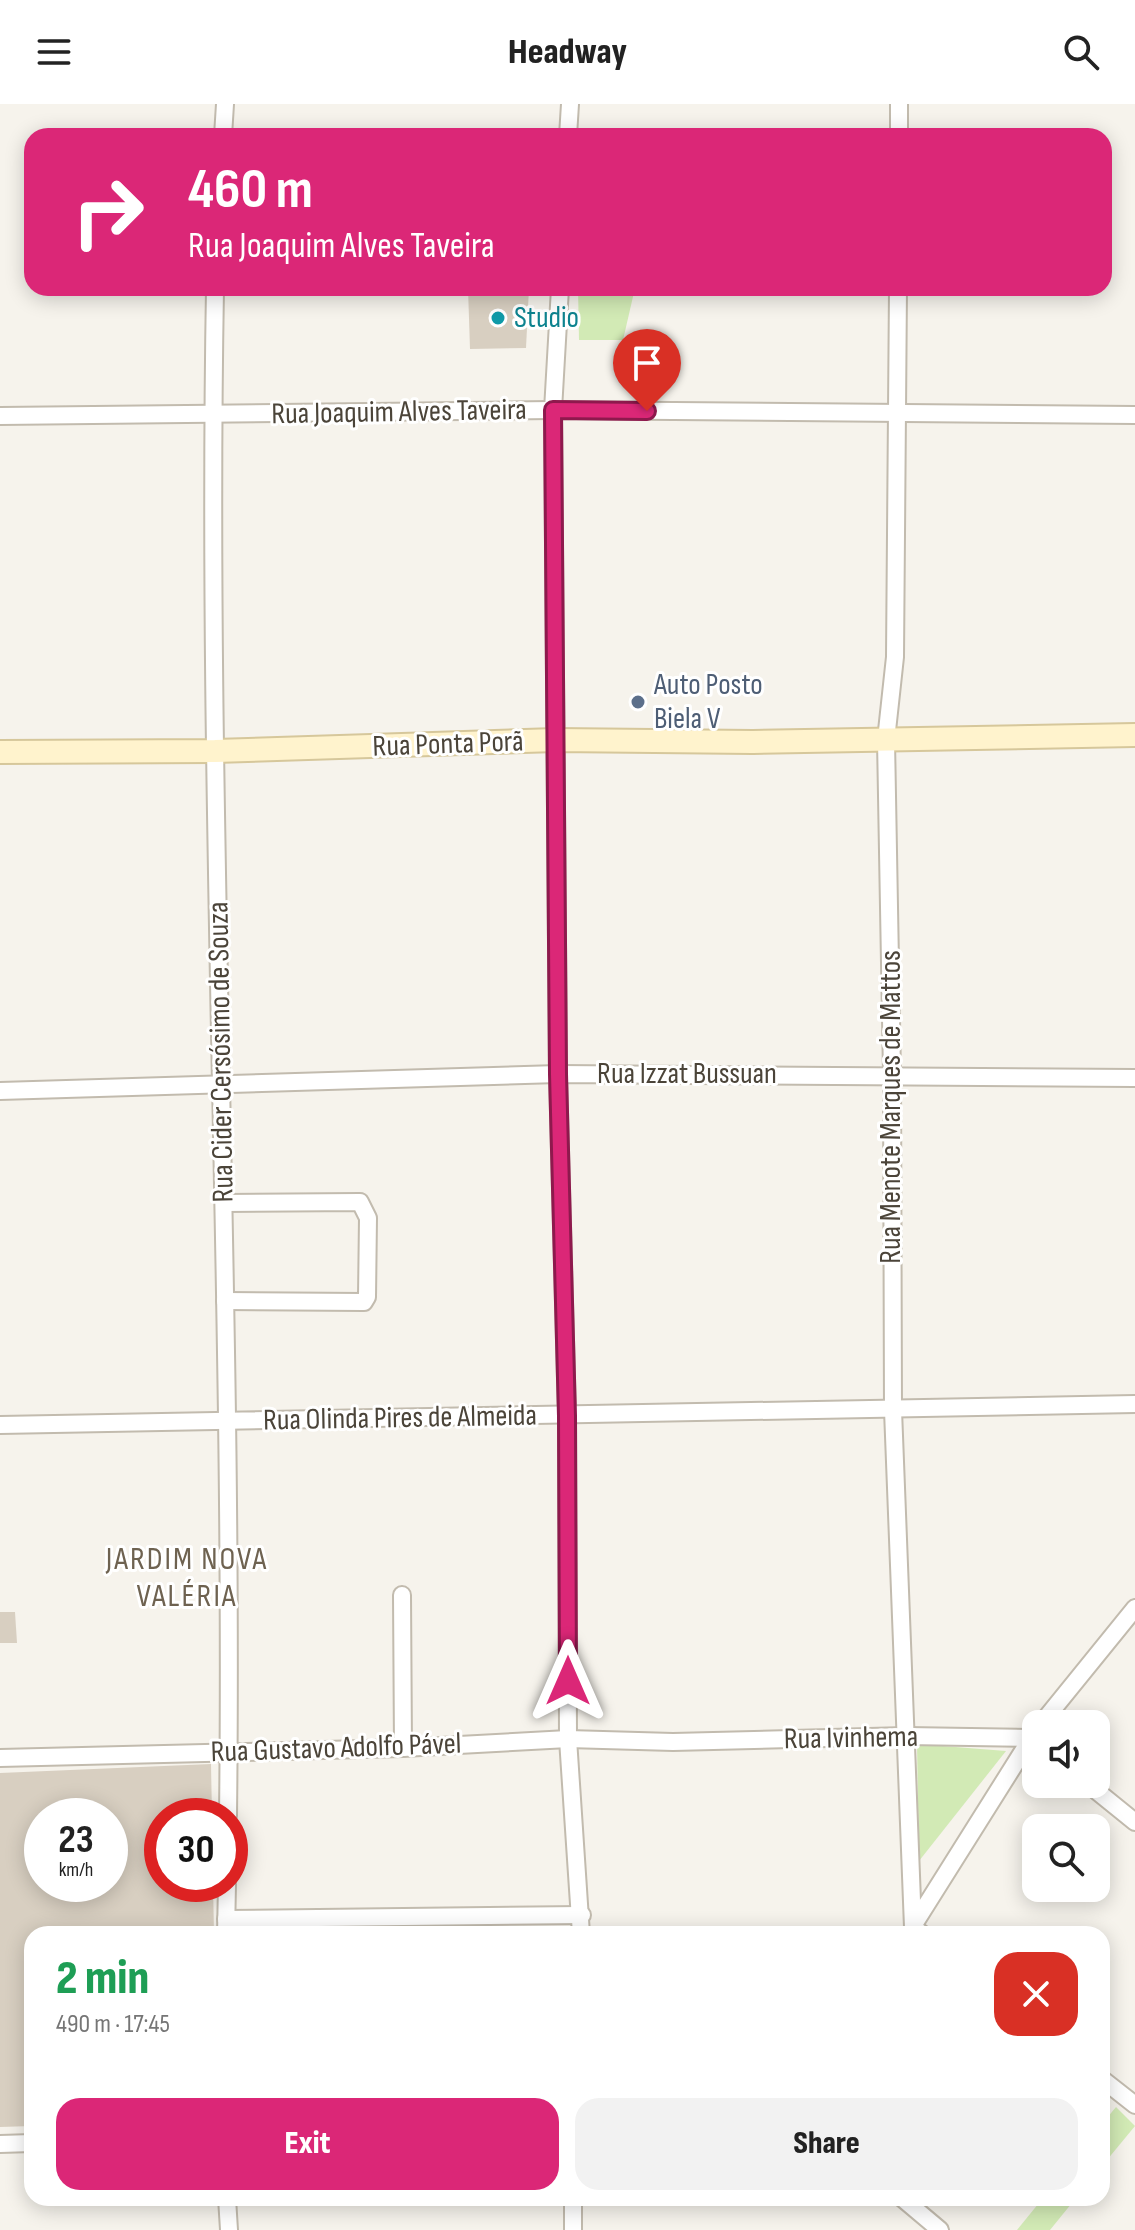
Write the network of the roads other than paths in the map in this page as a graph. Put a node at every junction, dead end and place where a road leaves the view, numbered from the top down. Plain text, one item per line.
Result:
1 (225, 104) edge
2 (570, 104) edge
3 (899, 104) edge
4 (224, 128) edge
5 (568, 128) edge
6 (899, 128) edge
7 (215, 296) edge
8 (560, 296) edge
9 (898, 296) edge
10 (553, 410) junction
11 (213, 413) junction
12 (898, 413) junction
13 (1135, 415) edge
14 (0, 416) edge
15 (1135, 735) edge
16 (556, 740) junction
17 (886, 740) junction
18 (215, 751) junction
19 (0, 752) edge
20 (558, 1074) junction
21 (892, 1074) junction
22 (1135, 1078) edge
23 (221, 1082) junction
24 (0, 1091) edge
25 (224, 1203) junction
26 (225, 1301) junction
27 (1135, 1404) edge
28 (893, 1410) junction
29 (567, 1416) junction
30 (228, 1420) junction
31 (0, 1425) edge
32 (402, 1595) dead end
33 (1135, 1608) edge
34 (1052, 1710) edge
35 (907, 1736) junction
36 (1022, 1737) edge
37 (568, 1739) junction
38 (673, 1742) joint
39 (403, 1748) junction
40 (228, 1751) junction
41 (1022, 1756) edge
42 (0, 1758) edge
43 (228, 1798) edge
44 (1105, 1798) edge
45 (1135, 1822) edge
46 (227, 1902) edge
47 (582, 1915) junction
48 (226, 1926) edge
49 (581, 1926) edge
50 (914, 1926) edge
51 (918, 1926) edge
52 (1110, 2085) edge
53 (1135, 2105) edge
54 (24, 2143) edge
55 (0, 2144) edge
56 (228, 2206) edge
57 (573, 2206) edge
58 (912, 2206) edge
59 (573, 2229) edge
60 (229, 2230) edge
61 (940, 2230) edge

1 - 4 street
2 - 5 street
3 - 6 street
7 - 11 street, Rua Cider Cersósimo de Souza
8 - 10 street
9 - 12 street, Rua Menote Marques de Mattos
10 - 11 street, Rua Joaquim Alves Taveira
10 - 12 street, Rua Joaquim Alves Taveira
10 - 16 street
11 - 14 street, Rua Joaquim Alves Taveira
11 - 18 street, Rua Cider Cersósimo de Souza
12 - 13 street, Rua Joaquim Alves Taveira
12 - 17 street, Rua Menote Marques de Mattos
15 - 17 street, Rua Ponta Porã
16 - 17 street, Rua Ponta Porã
16 - 18 street, Rua Ponta Porã
16 - 20 street
17 - 21 street, Rua Menote Marques de Mattos
18 - 19 street, Rua Ponta Porã
18 - 23 street, Rua Cider Cersósimo de Souza
20 - 21 street, Rua Izzat Bussuan
20 - 23 street, Rua Izzat Bussuan
20 - 29 street
21 - 22 street, Rua Izzat Bussuan
21 - 28 street, Rua Menote Marques de Mattos
23 - 24 street, Rua Izzat Bussuan
23 - 25 street, Rua Cider Cersósimo de Souza
25 - 26 street, Rua Cider Cersósimo de Souza
25 - 26 street
26 - 30 street, Rua Cider Cersósimo de Souza
27 - 28 street, Rua Olinda Pires de Almeida
28 - 29 street, Rua Olinda Pires de Almeida
28 - 35 street, Rua Menote Marques de Mattos
29 - 30 street, Rua Olinda Pires de Almeida
29 - 37 street
30 - 31 street, Rua Olinda Pires de Almeida
30 - 40 street, Rua Cider Cersósimo de Souza
32 - 39 street
33 - 34 street
35 - 36 street, Rua Ivinhema
35 - 38 street, Rua Ivinhema
35 - 50 street, Rua Menote Marques de Mattos
37 - 38 street, Rua Gustavo Adolfo Pável
37 - 39 street, Rua Gustavo Adolfo Pável
37 - 47 street
39 - 40 street, Rua Gustavo Adolfo Pável
40 - 42 street, Rua Gustavo Adolfo Pável
40 - 43 street, Rua Cider Cersósimo de Souza
41 - 51 street
44 - 45 street
46 - 48 street
47 - 48 street
47 - 49 street
52 - 53 street
54 - 55 street
56 - 60 street
57 - 59 street
58 - 61 street

